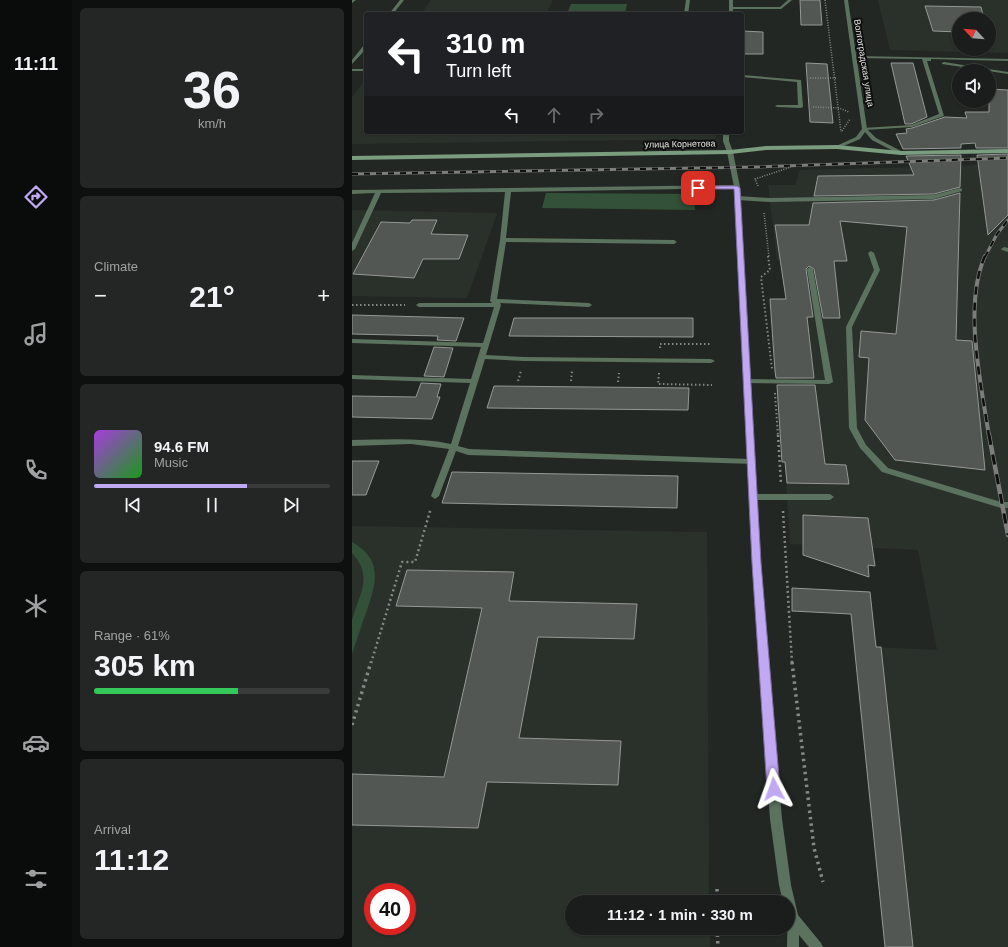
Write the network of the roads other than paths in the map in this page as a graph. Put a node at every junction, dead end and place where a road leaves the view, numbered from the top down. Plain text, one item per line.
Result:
1 (402, 0) edge
2 (688, 0) edge
3 (731, 0) edge
4 (790, 0) edge
5 (846, 0) edge
6 (732, 8) junction
7 (392, 12) edge
8 (686, 12) edge
9 (731, 12) edge
10 (364, 48) edge
11 (856, 57) junction
12 (924, 58) junction
13 (1008, 60) edge
14 (352, 63) edge
15 (352, 70) edge
16 (364, 70) edge
17 (1008, 73) edge
18 (744, 76) edge
19 (777, 106) dead end
20 (865, 129) junction
21 (726, 134) edge
22 (837, 146) junction
23 (1008, 151) edge
24 (730, 152) junction
25 (901, 153) junction
26 (352, 158) edge
27 (737, 188) junction
28 (508, 190) junction
29 (960, 190) dead end
30 (379, 191) junction
31 (352, 192) edge
32 (738, 198) junction
33 (504, 240) junction
34 (674, 242) dead end
35 (352, 249) edge
36 (871, 253) dead end
37 (810, 269) dead end
38 (495, 303) junction
39 (590, 304) dead end
40 (419, 305) road end
41 (352, 341) edge
42 (486, 345) junction
43 (483, 357) junction
44 (711, 361) dead end
45 (352, 377) edge
46 (474, 381) junction
47 (747, 381) junction
48 (352, 443) edge
49 (454, 446) junction
50 (751, 462) junction
51 (435, 496) road end
52 (753, 497) junction
53 (830, 497) dead end
54 (1008, 505) edge
55 (788, 895) edge
56 (795, 920) edge
57 (793, 935) edge
58 (793, 947) edge
59 (817, 947) edge

1 - 7 street
2 - 8 street
3 - 6 street
4 - 6 street
5 - 11 street, Волгоградская улица
6 - 9 street
10 - 14 street
11 - 12 street
11 - 20 street, Волгоградская улица
12 - 13 street
12 - 17 street
12 - 20 street
15 - 16 street
18 - 19 street
20 - 22 street
20 - 25 street
21 - 24 street
22 - 24 main road, улица Корнетова
22 - 25 main road, улица Корнетова
23 - 25 main road, улица Корнетова
24 - 26 main road, улица Корнетова
24 - 27 street
27 - 28 street
27 - 32 street
28 - 30 street
28 - 33 street
29 - 32 street
30 - 31 street
30 - 35 street
32 - 47 street
33 - 34 street
33 - 38 street
36 - 54 street
37 - 47 street
38 - 39 street
38 - 40 street
38 - 42 street
41 - 42 street
42 - 43 street
43 - 44 street
43 - 46 street
45 - 46 street
46 - 49 street
47 - 50 street
48 - 49 street
49 - 50 street
49 - 51 street
50 - 52 street
52 - 53 street
52 - 55 street
56 - 59 street
57 - 58 street

